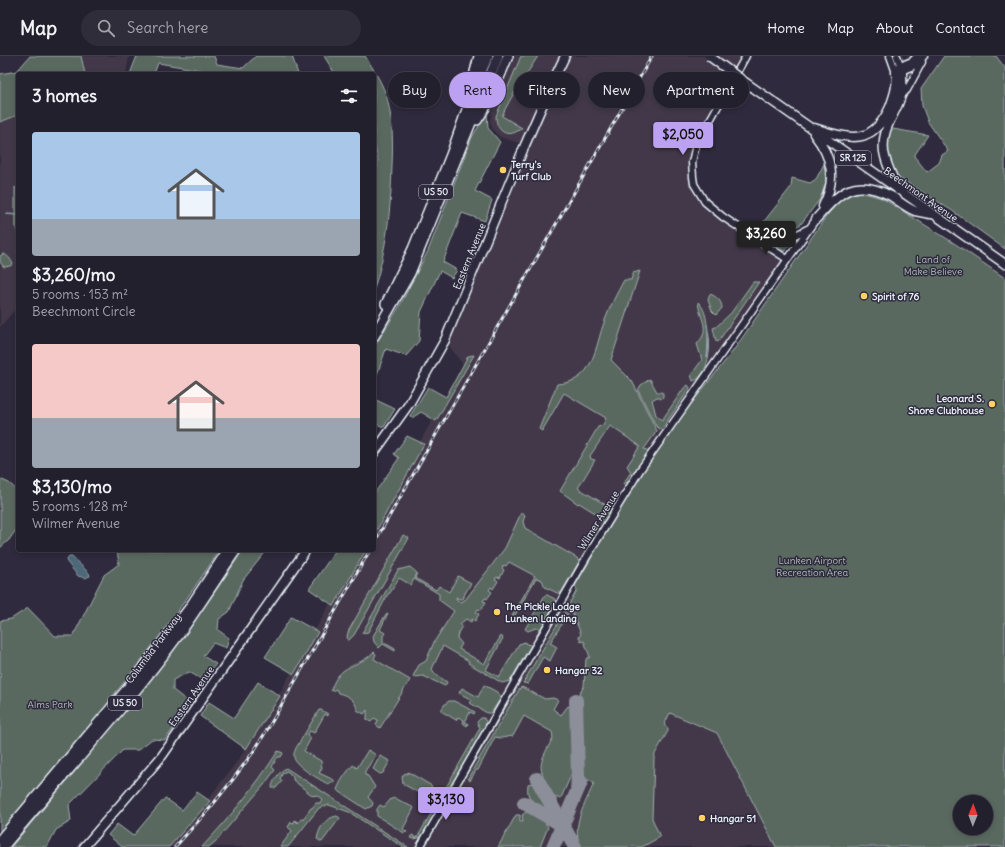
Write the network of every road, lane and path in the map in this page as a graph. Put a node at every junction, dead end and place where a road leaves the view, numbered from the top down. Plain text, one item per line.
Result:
1 (479, 56) edge
2 (488, 56) edge
3 (498, 56) edge
4 (508, 56) edge
5 (565, 56) edge
6 (709, 56) edge
7 (746, 56) edge
8 (890, 56) edge
9 (897, 56) edge
10 (922, 57) edge
11 (898, 70) junction
12 (901, 96) junction
13 (463, 122) junction
14 (808, 126) junction
15 (464, 140) junction
16 (898, 190) junction
17 (936, 216) junction
18 (816, 219) junction
19 (809, 228) junction
20 (754, 237) junction
21 (787, 258) junction
22 (1005, 264) edge
23 (376, 321) edge
24 (376, 332) edge
25 (376, 450) edge
26 (227, 552) edge
27 (235, 552) edge
28 (305, 552) edge
29 (0, 840) edge
30 (3, 847) edge
31 (84, 847) edge
32 (420, 847) edge

1 - 13 highway
2 - 13 highway, US 50
3 - 15 highway, US 50
4 - 15 highway
5 - 25 main road, Eastern Avenue
6 - 14 main road, Beechmont Avenue / SR 125, bridge
7 - 20 street
8 - 11 street
9 - 11 street
10 - 11 street
10 - 12 street
11 - 12 main road
11 - 14 main road
12 - 16 main road
13 - 23 highway, US 50
14 - 16 main road, Beechmont Avenue / SR 125
14 - 18 main road
15 - 24 highway, US 50
16 - 17 main road, Beechmont Avenue / SR 125
17 - 18 main road
17 - 22 main road, Beechmont Avenue / SR 125
18 - 19 street, Wilmer Avenue
19 - 20 street
19 - 21 street, Wilmer Avenue
20 - 21 street
21 - 32 street, Wilmer Avenue
26 - 29 highway, Columbia Parkway / US 50
27 - 30 highway, Columbia Parkway / US 50
28 - 31 main road, Eastern Avenue

